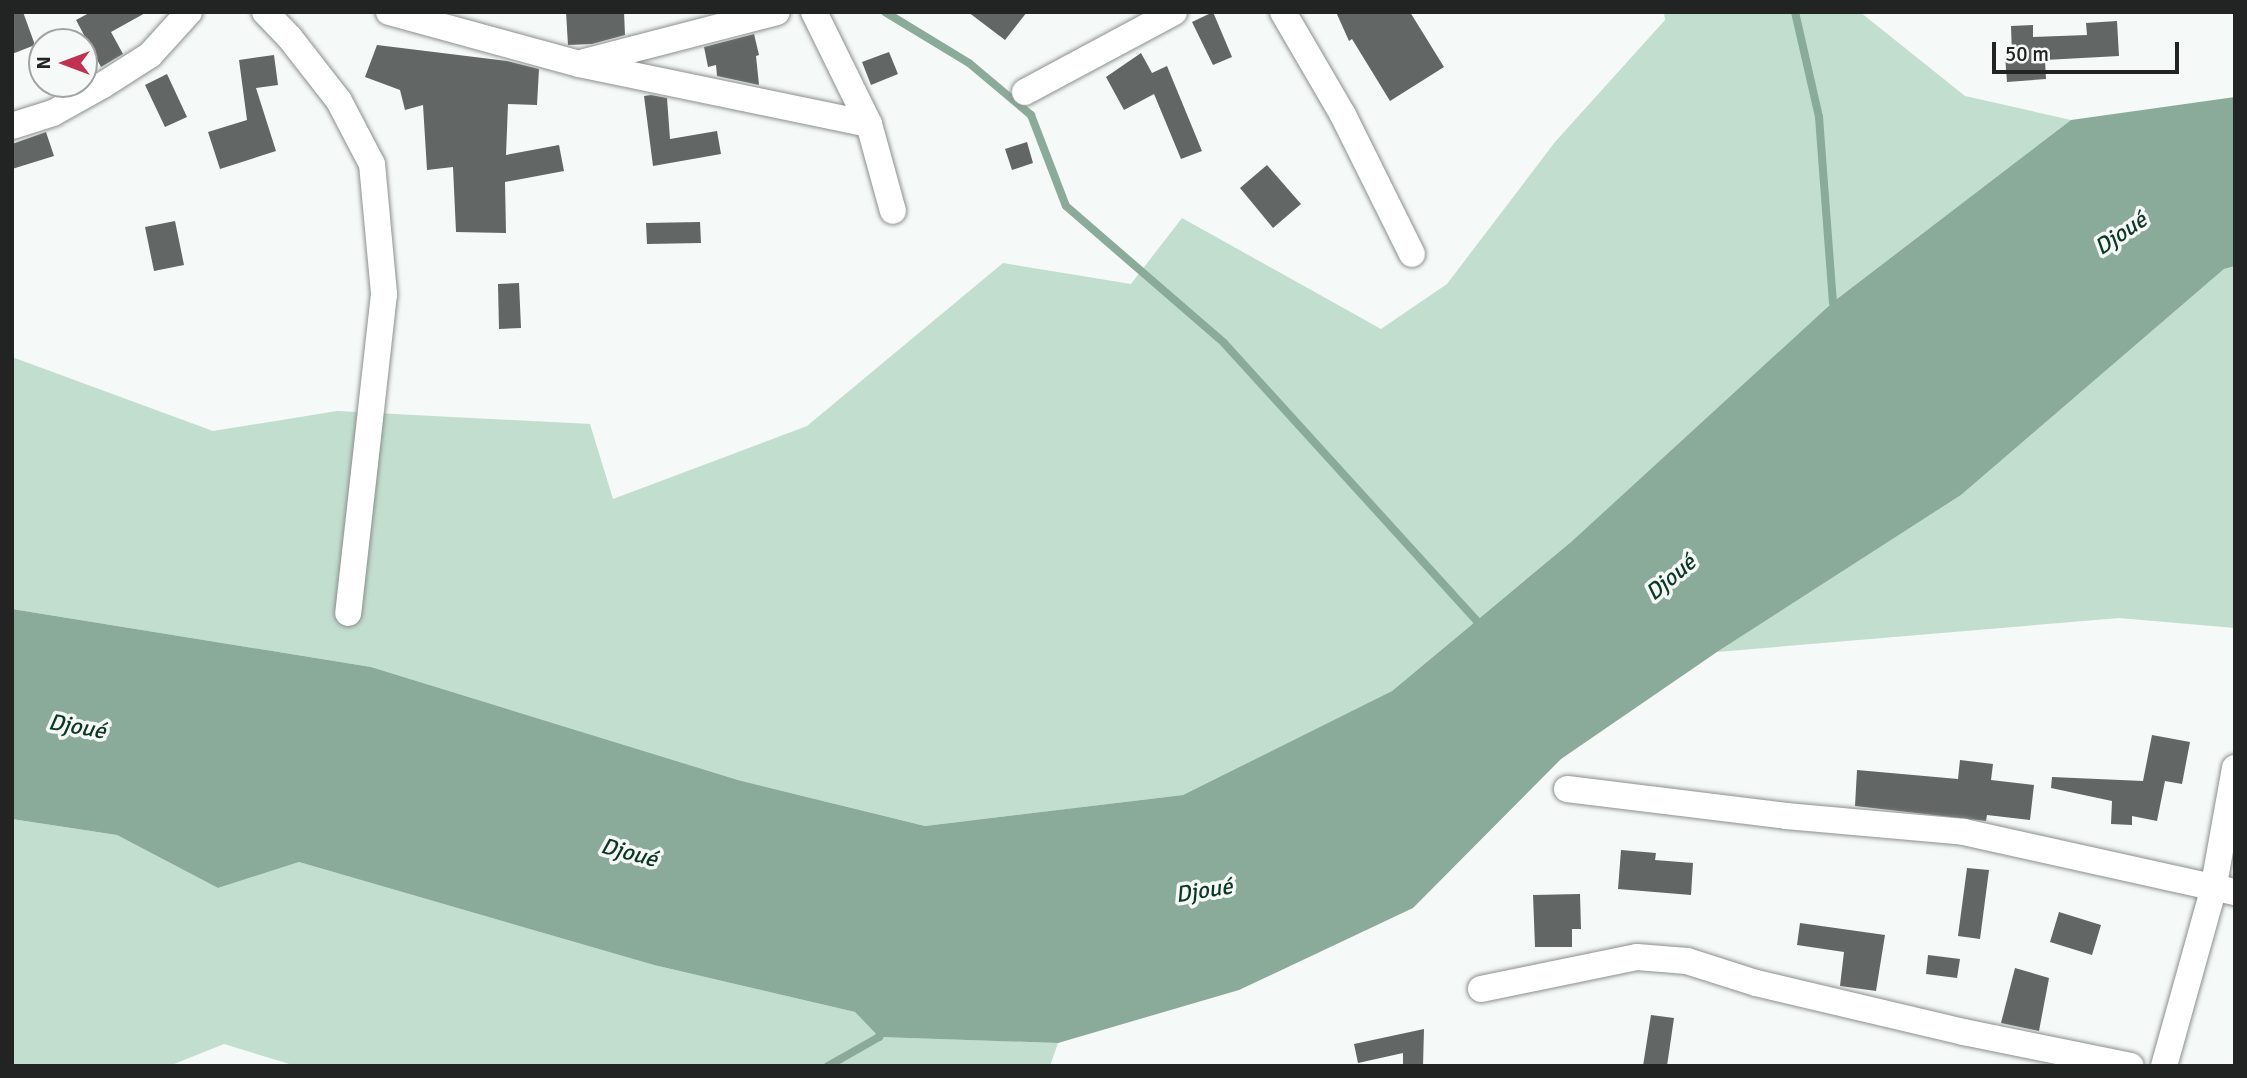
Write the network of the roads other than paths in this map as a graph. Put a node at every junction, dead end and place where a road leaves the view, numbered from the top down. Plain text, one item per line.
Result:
1 (189, 12) edge
2 (265, 12) edge
3 (389, 12) edge
4 (777, 12) edge
5 (814, 12) edge
6 (1174, 12) edge
7 (1283, 12) edge
8 (579, 64) junction
9 (1025, 92) dead end
10 (869, 124) junction
11 (12, 126) edge
12 (893, 211) dead end
13 (1412, 254) dead end
14 (348, 613) dead end
15 (2235, 768) edge
16 (1567, 789) dead end
17 (2224, 891) edge
18 (1481, 989) dead end
19 (2132, 1066) edge
20 (2164, 1066) edge

1 - 11 street
2 - 14 street
3 - 8 street
4 - 8 street
5 - 10 street
6 - 9 street
7 - 13 street
8 - 10 street
10 - 12 street
15 - 17 street
16 - 17 street
17 - 20 street
18 - 19 street

